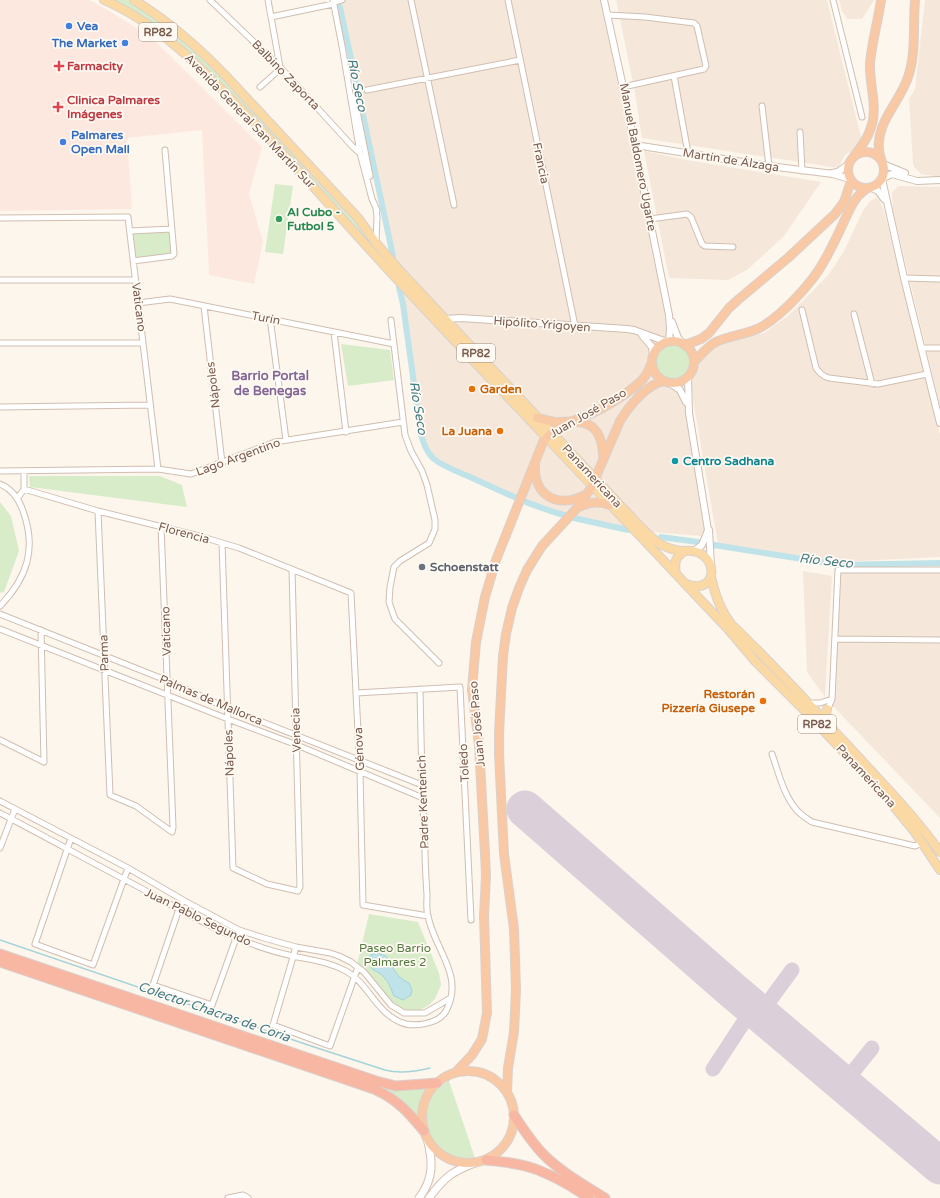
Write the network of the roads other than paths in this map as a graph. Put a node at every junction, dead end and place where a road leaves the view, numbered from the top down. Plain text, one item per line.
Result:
1 (104, 0) edge
2 (134, 0) edge
3 (210, 0) edge
4 (268, 0) edge
5 (411, 0) edge
6 (508, 0) edge
7 (604, 0) edge
8 (833, 0) edge
9 (881, 0) edge
10 (915, 0) edge
11 (337, 1) edge
12 (608, 15) junction
13 (271, 17) junction
14 (172, 26) junction
15 (164, 37) junction
16 (342, 46) junction
17 (520, 60) junction
18 (280, 66) junction
19 (674, 76) junction
20 (428, 78) junction
21 (260, 87) dead end
22 (624, 87) junction
23 (367, 90) dead end
24 (762, 106) dead end
25 (862, 117) dead end
26 (267, 120) junction
27 (259, 128) junction
28 (800, 132) dead end
29 (635, 145) junction
30 (165, 150) dead end
31 (360, 153) junction
32 (688, 153) junction
33 (854, 156) junction
34 (882, 162) junction
35 (848, 164) junction
36 (769, 166) junction
37 (802, 171) junction
38 (826, 173) junction
39 (894, 174) junction
40 (882, 178) junction
41 (850, 180) junction
42 (939, 180) edge
43 (869, 188) junction
44 (884, 190) junction
45 (454, 205) dead end
46 (888, 208) junction
47 (376, 210) junction
48 (0, 218) edge
49 (650, 219) junction
50 (172, 229) junction
51 (130, 232) junction
52 (376, 244) junction
53 (733, 247) dead end
54 (133, 261) junction
55 (389, 262) junction
56 (400, 278) junction
57 (904, 278) junction
58 (940, 279) edge
59 (0, 280) edge
60 (135, 280) junction
61 (138, 303) junction
62 (204, 306) junction
63 (802, 310) dead end
64 (854, 314) dead end
65 (670, 315) junction
66 (270, 318) junction
67 (444, 318) junction
68 (391, 320) dead end
69 (575, 326) junction
70 (334, 332) junction
71 (640, 332) junction
72 (668, 342) junction
73 (0, 343) edge
74 (143, 343) junction
75 (394, 344) junction
76 (684, 344) junction
77 (921, 348) junction
78 (940, 348) edge
79 (653, 359) junction
80 (694, 362) junction
81 (927, 374) junction
82 (688, 377) junction
83 (667, 382) junction
84 (872, 384) junction
85 (150, 405) junction
86 (0, 407) edge
87 (689, 413) junction
88 (537, 418) junction
89 (403, 422) junction
90 (569, 422) junction
91 (940, 422) edge
92 (346, 432) junction
93 (549, 436) junction
94 (286, 440) junction
95 (535, 460) junction
96 (603, 462) junction
97 (222, 463) junction
98 (158, 469) junction
99 (0, 471) edge
100 (24, 471) junction
101 (594, 483) junction
102 (0, 484) edge
103 (24, 489) junction
104 (586, 494) junction
105 (17, 499) junction
106 (610, 505) junction
107 (578, 508) junction
108 (98, 511) junction
109 (707, 523) junction
110 (161, 526) junction
111 (222, 543) junction
112 (685, 550) junction
113 (694, 551) junction
114 (711, 566) junction
115 (292, 568) junction
116 (940, 570) edge
117 (676, 574) junction
118 (711, 577) junction
119 (686, 584) junction
120 (351, 593) joint
121 (0, 606) edge
122 (0, 614) edge
123 (0, 629) edge
124 (41, 630) junction
125 (835, 639) junction
126 (940, 640) edge
127 (41, 645) junction
128 (104, 654) junction
129 (439, 663) dead end
130 (104, 670) junction
131 (168, 681) junction
132 (420, 689) junction
133 (356, 693) junction
134 (168, 695) junction
135 (832, 699) junction
136 (807, 703) junction
137 (228, 708) junction
138 (827, 709) junction
139 (807, 713) junction
140 (818, 714) junction
141 (228, 719) junction
142 (827, 724) junction
143 (297, 735) junction
144 (0, 740) edge
145 (297, 745) junction
146 (772, 754) dead end
147 (359, 761) junction
148 (360, 772) junction
149 (422, 785) junction
150 (422, 798) junction
151 (0, 802) edge
152 (15, 809) junction
153 (0, 813) edge
154 (10, 818) junction
155 (172, 832) joint
156 (71, 838) junction
157 (923, 843) junction
158 (0, 848) edge
159 (67, 849) junction
160 (940, 852) edge
161 (128, 868) junction
162 (940, 870) edge
163 (124, 879) junction
164 (298, 891) joint
165 (183, 900) junction
166 (179, 909) junction
167 (428, 916) junction
168 (471, 920) dead end
169 (239, 930) junction
170 (236, 938) junction
171 (296, 947) junction
172 (0, 954) edge
173 (294, 956) junction
174 (0, 962) edge
175 (358, 967) junction
176 (354, 978) junction
177 (450, 999) junction
178 (455, 1073) junction
179 (437, 1083) junction
180 (507, 1092) junction
181 (514, 1115) junction
182 (426, 1135) junction
183 (483, 1161) junction
184 (228, 1198) edge
185 (248, 1198) edge
186 (419, 1198) edge
187 (429, 1198) edge
188 (589, 1198) edge
189 (605, 1198) edge

1 - 15 main road, Avenida General San Martín Sur / RP82
2 - 14 main road, Avenida General San Martín Sur
3 - 18 street, Balbino Zaporta
4 - 13 street
5 - 20 street
6 - 17 street, Francia
7 - 12 street, Manuel Baldomero Ugarte
8 - 25 street
9 - 33 highway
10 - 34 highway
11 - 13 street
11 - 16 street
12 - 19 street
12 - 22 street, Manuel Baldomero Ugarte
13 - 18 street
14 - 15 main road
14 - 26 main road, Avenida General San Martín Sur
15 - 27 main road, Avenida General San Martín Sur / RP82
16 - 31 street
16 - 47 street
17 - 20 street
17 - 69 street, Francia
18 - 21 street
18 - 31 street, Balbino Zaporta
19 - 22 street
19 - 32 street
20 - 23 street
20 - 45 street
22 - 29 street, Manuel Baldomero Ugarte
24 - 36 street
26 - 27 main road
26 - 52 main road, Avenida General San Martín Sur
27 - 55 main road, Avenida General San Martín Sur / RP82
28 - 37 street
29 - 32 street, Martín de Álzaga
29 - 49 street, Manuel Baldomero Ugarte
30 - 50 street
31 - 47 street
32 - 36 street, Martín de Álzaga
33 - 34 highway
33 - 35 highway
34 - 40 highway
34 - 42 street
35 - 38 street, Martín de Álzaga
35 - 41 highway
36 - 37 street, Martín de Álzaga
37 - 38 street, Martín de Álzaga
38 - 41 street, Martín de Álzaga
39 - 40 street
39 - 42 street
39 - 44 street
40 - 43 highway
40 - 44 street
41 - 43 highway
41 - 76 highway
43 - 46 street
43 - 80 highway
44 - 46 street
46 - 57 street
47 - 52 street
48 - 51 street, Vaticano
49 - 53 street
49 - 65 street, Manuel Baldomero Ugarte
50 - 51 street
50 - 54 street
51 - 54 street, Vaticano
52 - 55 main road, Avenida General San Martín Sur
54 - 60 street, Vaticano
55 - 56 main road, Avenida General San Martín Sur
56 - 67 main road, Panamericana / RP82
56 - 93 main road, Panamericana / RP82
57 - 58 street
57 - 77 street
59 - 60 street
60 - 61 street, Vaticano
61 - 62 street, Turín
61 - 74 street, Vaticano
62 - 66 street, Turín
62 - 97 street, Nápoles
63 - 84 street
64 - 84 street
65 - 72 street, Manuel Baldomero Ugarte
65 - 76 street, Manuel Baldomero Ugarte
66 - 70 street, Turín
66 - 94 street
67 - 69 street, Hipólito Yrigoyen
67 - 88 main road, Panamericana / RP82
68 - 75 street
69 - 71 street, Hipólito Yrigoyen
70 - 75 street, Turín
70 - 92 street
71 - 72 street, Hipólito Yrigoyen
71 - 79 street
72 - 76 highway
72 - 79 highway
73 - 74 street
74 - 85 street, Vaticano
75 - 89 street
76 - 80 highway
77 - 78 street
77 - 81 street
79 - 83 highway
79 - 90 highway, Juan José Paso
80 - 82 highway
81 - 84 street
81 - 91 street
82 - 83 highway
82 - 87 street
83 - 87 street
83 - 96 highway, Juan José Paso
85 - 86 street
85 - 98 street, Vaticano
87 - 109 street
88 - 90 highway
88 - 93 main road, Panamericana / RP82
89 - 92 street, Lago Argentino
89 - 129 street
90 - 93 highway, Juan José Paso
90 - 96 highway
92 - 94 street, Lago Argentino
93 - 95 highway, Juan José Paso
93 - 101 main road, Panamericana / RP82
94 - 97 street, Lago Argentino
95 - 104 highway
95 - 178 highway, Juan José Paso
96 - 101 highway, Juan José Paso
97 - 98 street, Lago Argentino
98 - 100 street, Lago Argentino
99 - 100 street, Lago Argentino
100 - 103 street
101 - 104 highway, Juan José Paso
101 - 106 main road, Panamericana / RP82
101 - 112 main road, Panamericana / RP82
102 - 105 street
103 - 105 street
103 - 108 street, Florencia
104 - 107 highway, Juan José Paso
105 - 121 street
106 - 107 highway
106 - 117 main road, Panamericana / RP82
107 - 180 highway, Juan José Paso
108 - 110 street, Florencia
108 - 128 street, Parma
109 - 113 street
109 - 114 street
110 - 111 street, Florencia
110 - 131 street, Vaticano
111 - 115 street, Florencia
111 - 137 street, Nápoles
112 - 113 main road, Panamericana / RP82
112 - 117 main road
113 - 114 main road
114 - 118 main road, Panamericana / RP82
115 - 120 street, Florencia
115 - 143 street, Venecia
116 - 125 street
117 - 119 main road, Panamericana / RP82
118 - 119 main road
118 - 136 main road, Panamericana / RP82
119 - 139 main road, Panamericana / RP82
120 - 133 street, Génova
122 - 124 street, Palmas de Mallorca
123 - 127 street, Palmas de Mallorca
124 - 127 street
124 - 128 street, Palmas de Mallorca
125 - 126 street
125 - 135 street
127 - 130 street, Palmas de Mallorca
127 - 144 street
128 - 130 street, Parma
128 - 131 street, Palmas de Mallorca
130 - 134 street, Palmas de Mallorca
130 - 155 street, Parma
131 - 134 street, Vaticano
131 - 137 street, Palmas de Mallorca
132 - 133 street, Toledo
132 - 149 street, Padre Kentenich
132 - 168 street, Toledo
133 - 147 street, Génova
134 - 141 street, Palmas de Mallorca
134 - 155 street, Vaticano
135 - 136 street
135 - 138 street
136 - 140 main road, Panamericana / RP82
137 - 141 street, Nápoles
137 - 143 street, Palmas de Mallorca
138 - 140 street
138 - 142 main road
139 - 140 street
139 - 157 main road, Panamericana / RP82
140 - 142 main road, Panamericana / RP82
141 - 145 street, Palmas de Mallorca
141 - 164 street, Nápoles
142 - 160 main road, Panamericana / RP82
143 - 145 street, Venecia
143 - 147 street, Palmas de Mallorca
145 - 148 street, Palmas de Mallorca
145 - 164 street, Venecia
146 - 157 street
147 - 148 street, Génova
147 - 149 street, Palmas de Mallorca
148 - 150 street, Palmas de Mallorca
148 - 167 street, Génova
149 - 150 street, Padre Kentenich
150 - 167 street, Padre Kentenich
151 - 152 street, Juan Pablo Segundo
152 - 154 street
152 - 156 street, Juan Pablo Segundo
153 - 154 street, Juan Pablo Segundo
154 - 158 street
154 - 159 street, Juan Pablo Segundo
156 - 159 street
156 - 161 street, Juan Pablo Segundo
157 - 162 main road, Panamericana / RP82
159 - 163 street, Juan Pablo Segundo
159 - 163 street
161 - 163 street
161 - 165 street, Juan Pablo Segundo
163 - 166 street, Juan Pablo Segundo
165 - 166 street
165 - 169 street, Juan Pablo Segundo
166 - 170 street, Juan Pablo Segundo
166 - 170 street
167 - 177 street, Juan Pablo Segundo
169 - 170 street
169 - 171 street, Juan Pablo Segundo
170 - 173 street, Juan Pablo Segundo
171 - 173 street
171 - 175 street, Juan Pablo Segundo
172 - 179 highway
173 - 176 street, Juan Pablo Segundo
173 - 176 street
174 - 182 highway
175 - 176 street
175 - 177 street, Juan Pablo Segundo
176 - 177 street, Juan Pablo Segundo
178 - 179 highway
178 - 180 highway
179 - 182 highway
180 - 181 highway
181 - 183 highway
181 - 189 highway
182 - 183 highway
182 - 186 main road
183 - 187 main road
183 - 188 highway
184 - 185 street

